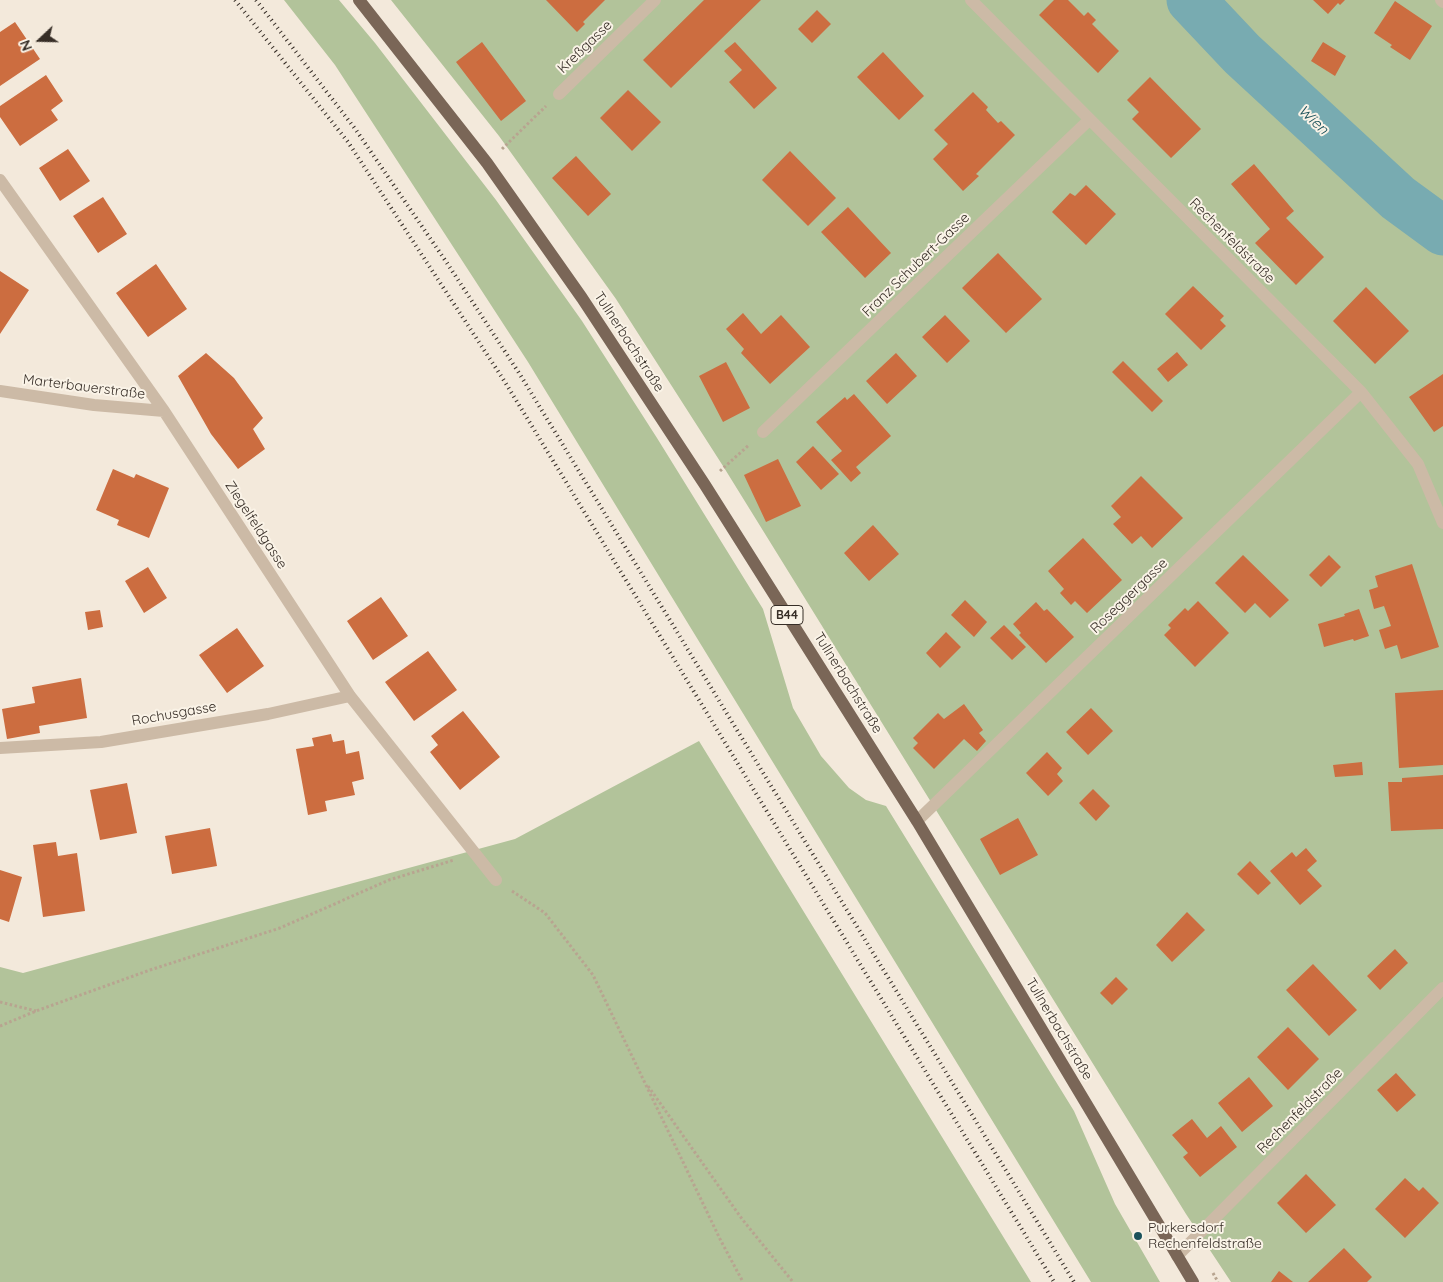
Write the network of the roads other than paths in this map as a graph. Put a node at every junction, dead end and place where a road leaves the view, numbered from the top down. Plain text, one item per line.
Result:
1 (359, 0) edge
2 (655, 0) edge
3 (971, 0) edge
4 (559, 94) road end
5 (1089, 120) junction
6 (0, 180) edge
7 (0, 391) edge
8 (1361, 392) junction
9 (164, 412) junction
10 (763, 432) road end
11 (1443, 523) edge
12 (350, 696) junction
13 (0, 748) edge
14 (917, 821) junction
15 (496, 880) road end
16 (1443, 988) edge
17 (1178, 1256) junction
18 (1193, 1282) edge

1 - 14 main road, Tullnerbachstraße / B44
2 - 4 street, Kreßgasse
3 - 5 street, Rechenfeldstraße
5 - 8 street, Rechenfeldstraße
5 - 10 street, Franz Schubert-Gasse
6 - 9 street, Ziegelfeldgasse
7 - 9 street, Marterbauerstraße
8 - 11 street, Rechenfeldstraße
8 - 14 street, Roseggergasse
9 - 12 street, Ziegelfeldgasse
12 - 13 street, Rochusgasse
12 - 15 street, Ziegelfeldgasse
14 - 17 main road, Tullnerbachstraße / B44
16 - 17 street, Rechenfeldstraße
17 - 18 main road, Tullnerbachstraße / B44

